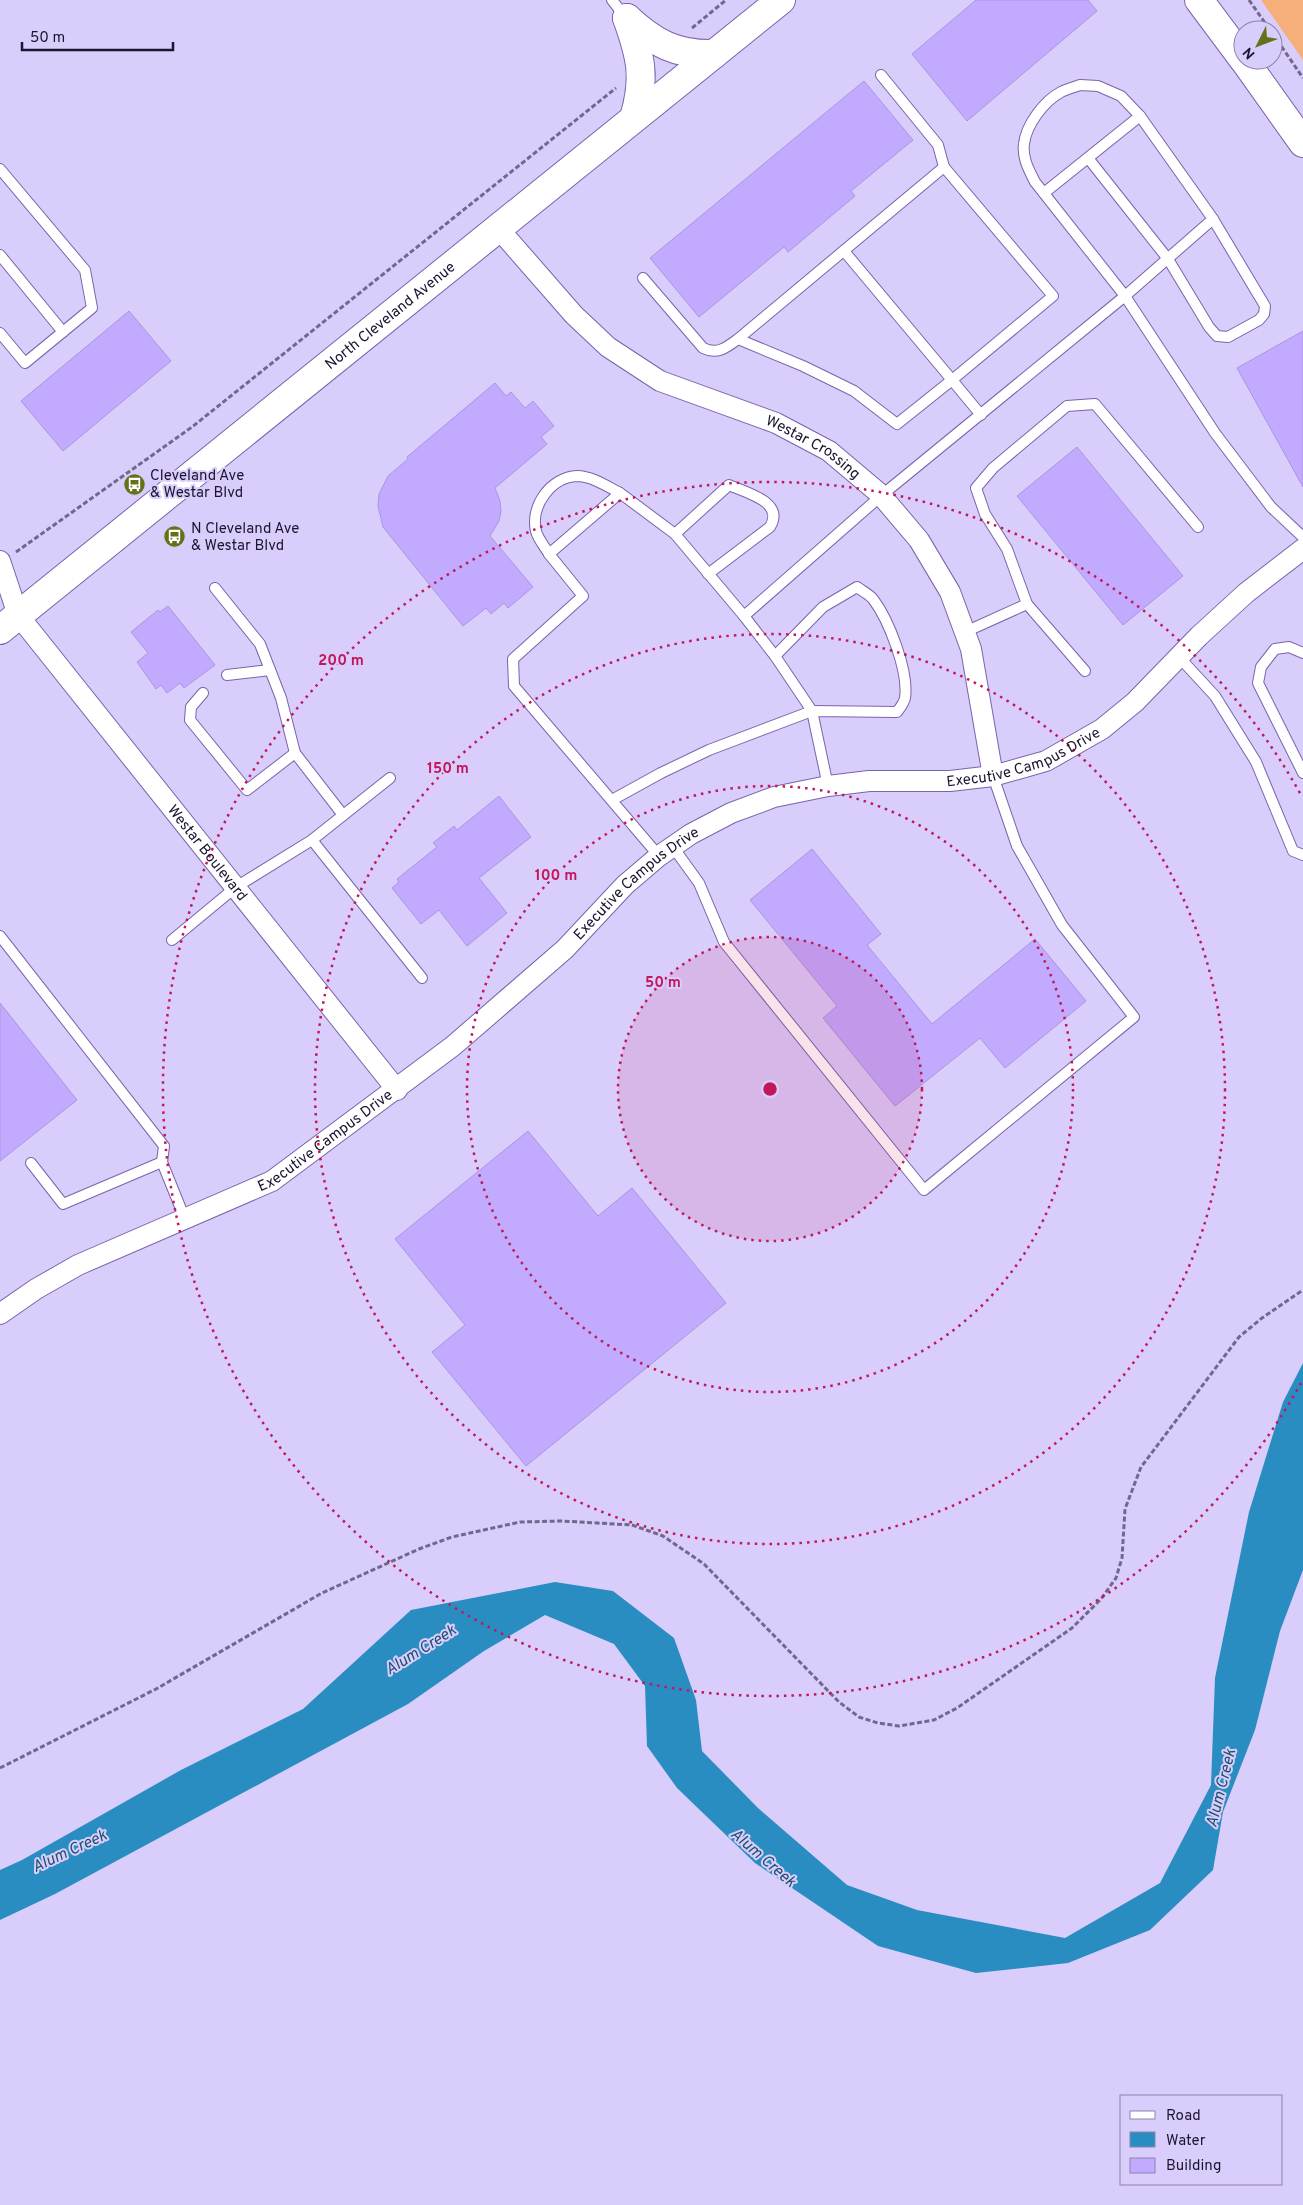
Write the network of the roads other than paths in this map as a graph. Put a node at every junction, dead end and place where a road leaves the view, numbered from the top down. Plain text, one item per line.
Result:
1 (781, 0) edge
2 (1199, 0) edge
3 (619, 9) edge
4 (1233, 46) edge
5 (714, 54) junction
6 (1250, 70) edge
7 (881, 75) dead end
8 (1140, 116) junction
9 (634, 118) junction
10 (1303, 143) edge
11 (1088, 158) junction
12 (944, 167) junction
13 (0, 169) edge
14 (1044, 193) junction
15 (1213, 219) junction
16 (498, 228) junction
17 (844, 251) junction
18 (0, 256) edge
19 (1168, 258) junction
20 (642, 278) dead end
21 (1125, 296) junction
22 (63, 332) junction
23 (0, 333) edge
24 (738, 340) junction
25 (952, 380) junction
26 (981, 415) junction
27 (620, 493) junction
28 (882, 496) junction
29 (1198, 527) dead end
30 (675, 534) junction
31 (1303, 537) edge
32 (1303, 549) edge
33 (549, 554) junction
34 (1, 562) edge
35 (708, 574) junction
36 (215, 588) dead end
37 (1027, 604) junction
38 (744, 616) junction
39 (6, 617) edge
40 (964, 632) junction
41 (1303, 653) edge
42 (775, 656) junction
43 (1179, 657) junction
44 (270, 670) junction
45 (1085, 671) dead end
46 (227, 675) dead end
47 (203, 693) dead end
48 (812, 711) junction
49 (295, 752) junction
50 (1303, 774) edge
51 (993, 776) junction
52 (390, 778) dead end
53 (828, 786) junction
54 (612, 800) junction
55 (343, 815) junction
56 (312, 840) junction
57 (666, 851) junction
58 (1303, 855) edge
59 (236, 887) junction
60 (0, 936) edge
61 (172, 940) dead end
62 (422, 978) dead end
63 (397, 1090) junction
64 (162, 1162) junction
65 (30, 1163) dead end
66 (185, 1220) junction
67 (0, 1314) edge

1 - 5 main road, North Cleveland Avenue
2 - 4 main road
3 - 5 main road
3 - 9 main road
5 - 9 main road, North Cleveland Avenue
6 - 10 main road
7 - 12 lane
8 - 11 lane
8 - 14 lane
8 - 15 lane
9 - 16 main road, North Cleveland Avenue
11 - 14 lane
11 - 19 lane
12 - 17 lane
12 - 25 lane
13 - 22 lane
14 - 21 lane
15 - 19 lane
15 - 19 lane
16 - 28 street, Westar Crossing
16 - 39 main road, North Cleveland Avenue
17 - 24 lane
17 - 25 lane
18 - 22 lane
19 - 21 lane
20 - 24 lane
21 - 26 lane
21 - 31 lane
22 - 23 lane
24 - 25 lane
25 - 26 lane
26 - 28 lane
27 - 30 lane
27 - 33 lane
27 - 33 lane
28 - 38 lane
28 - 40 street, Westar Crossing
29 - 37 lane
30 - 35 lane
30 - 35 lane
32 - 43 street, Executive Campus Drive
33 - 54 lane
34 - 39 street, Westar Boulevard
35 - 38 lane
36 - 44 lane
37 - 40 lane
37 - 45 lane
38 - 42 lane
39 - 59 street, Westar Boulevard
40 - 51 street, Westar Crossing
41 - 50 lane
42 - 48 lane
42 - 48 lane
43 - 51 street, Executive Campus Drive
43 - 58 lane
44 - 46 lane
44 - 49 lane
47 - 49 lane
48 - 53 lane
48 - 54 lane
49 - 55 lane
51 - 53 street, Executive Campus Drive
51 - 57 lane
52 - 55 lane
53 - 57 street, Executive Campus Drive
54 - 57 lane
55 - 56 lane
56 - 59 lane
56 - 62 lane
57 - 63 street, Executive Campus Drive
59 - 61 lane
59 - 63 street, Westar Boulevard
60 - 64 lane
63 - 66 street, Executive Campus Drive
64 - 65 lane
64 - 66 lane
66 - 67 street, Executive Campus Drive

